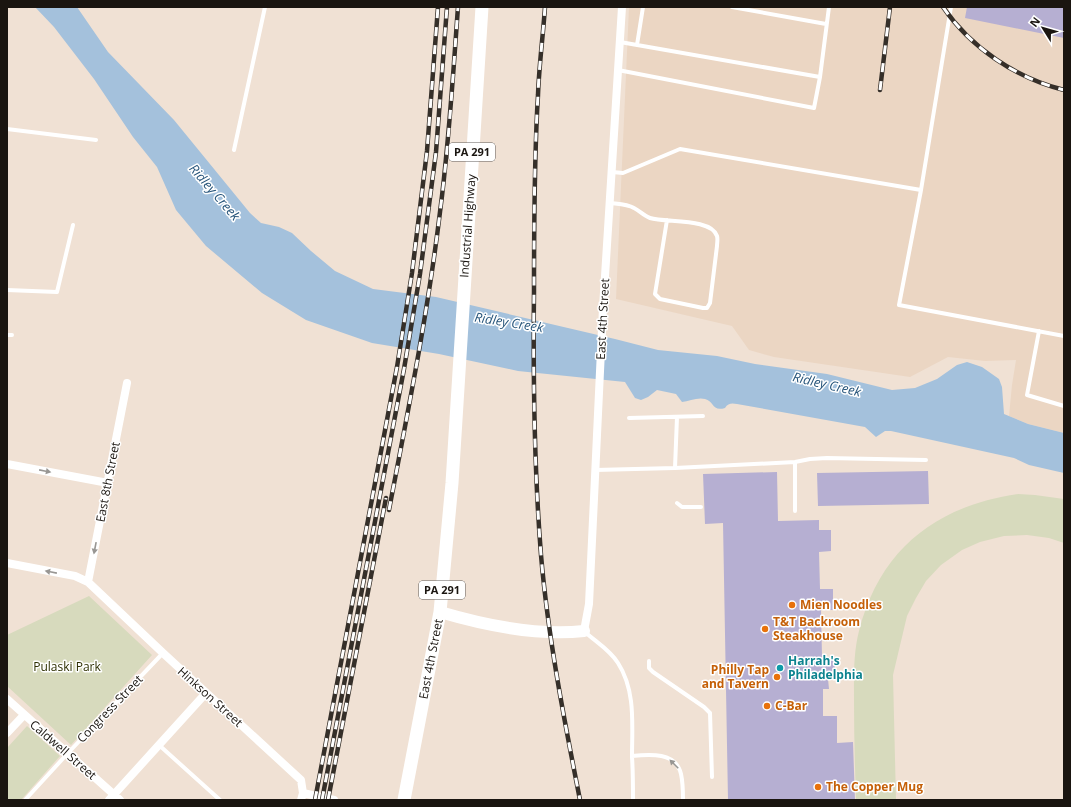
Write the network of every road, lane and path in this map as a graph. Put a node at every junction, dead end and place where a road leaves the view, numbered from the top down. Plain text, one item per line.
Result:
1 (265, 7) edge
2 (482, 7) edge
3 (622, 7) edge
4 (643, 7) edge
5 (732, 7) edge
6 (829, 7) edge
7 (951, 7) edge
8 (826, 24) junction
9 (620, 42) junction
10 (637, 45) junction
11 (618, 70) junction
12 (820, 77) junction
13 (7, 129) edge
14 (96, 140) dead end
15 (234, 150) dead end
16 (612, 172) junction
17 (921, 190) junction
18 (610, 203) junction
19 (667, 220) junction
20 (73, 225) dead end
21 (7, 290) edge
22 (462, 325) joint
23 (1039, 331) junction
24 (1064, 336) edge
25 (127, 382) dead end
26 (1064, 406) edge
27 (703, 416) dead end
28 (676, 417) junction
29 (629, 418) dead end
30 (926, 460) dead end
31 (795, 462) junction
32 (7, 464) edge
33 (675, 468) junction
34 (595, 470) junction
35 (108, 483) junction
36 (677, 503) dead end
37 (701, 507) dead end
38 (795, 510) dead end
39 (7, 563) edge
40 (88, 582) junction
41 (440, 612) junction
42 (584, 631) junction
43 (162, 654) junction
44 (648, 661) dead end
45 (206, 693) junction
46 (7, 699) edge
47 (24, 715) junction
48 (7, 733) edge
49 (159, 744) junction
50 (68, 753) junction
51 (632, 756) junction
52 (712, 777) dead end
53 (302, 796) edge
54 (114, 798) edge
55 (25, 800) edge
56 (220, 800) edge
57 (334, 800) edge
58 (404, 800) edge
59 (634, 800) edge
60 (683, 800) edge

1 - 15 lane
2 - 22 main road, Industrial Highway / PA 291
3 - 9 street, East 4th Street
4 - 10 lane
5 - 8 lane
6 - 8 lane
7 - 17 lane
8 - 12 lane
9 - 10 lane
9 - 11 street, East 4th Street
10 - 12 lane
11 - 12 lane
11 - 16 street, East 4th Street
13 - 14 lane
16 - 17 lane
16 - 18 street, East 4th Street
17 - 23 lane
18 - 19 lane
18 - 34 street, East 4th Street
19 - 19 lane
20 - 21 lane
22 - 41 main road, East 4th Street / PA 291
23 - 24 lane
23 - 26 lane
25 - 35 street, East 8th Street
27 - 28 lane
28 - 29 lane
28 - 33 lane
30 - 31 lane
31 - 33 lane
31 - 38 lane
32 -> 35 street
33 - 34 lane
34 - 42 street, East 4th Street
35 -> 40 street, East 8th Street
36 - 37 lane
40 -> 39 street
40 - 43 street, Hinkson Street
41 - 42 street
41 - 58 main road, East 4th Street / PA 291
42 - 51 lane
43 - 45 street, Hinkson Street
43 - 50 lane, Congress Street
44 - 52 lane
45 - 49 street
45 - 53 street, Hinkson Street
46 - 47 street, Caldwell Street
47 - 48 street
47 - 50 street, Caldwell Street
49 - 54 street
49 - 56 lane
50 - 54 street, Caldwell Street
50 - 55 lane, Congress Street
51 - 59 lane
60 -> 51 lane
53 - 57 street, Hinkson Street

